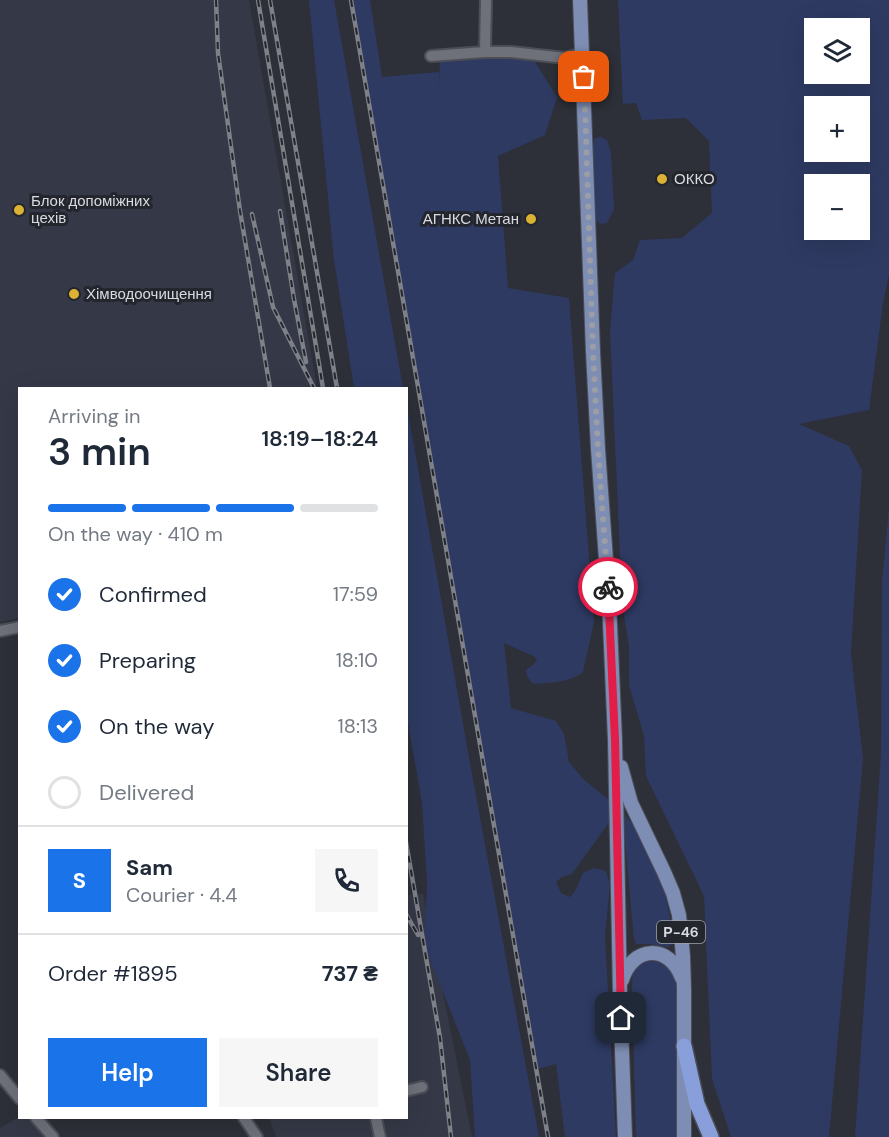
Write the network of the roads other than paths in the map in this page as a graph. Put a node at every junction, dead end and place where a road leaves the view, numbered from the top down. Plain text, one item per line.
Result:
1 (486, 0) edge
2 (580, 0) edge
3 (485, 52) junction
4 (583, 53) junction
5 (431, 56) dead end
6 (18, 627) edge
7 (0, 631) edge
8 (615, 740) junction
9 (684, 989) junction
10 (620, 994) junction
11 (684, 1046) junction
12 (0, 1075) edge
13 (422, 1087) dead end
14 (408, 1090) edge
15 (18, 1097) edge
16 (37, 1119) edge
17 (245, 1119) edge
18 (376, 1119) edge
19 (53, 1137) edge
20 (257, 1137) edge
21 (380, 1137) edge
22 (625, 1137) edge
23 (684, 1137) edge
24 (711, 1137) edge

1 - 3 street
2 - 4 main road, Р-46
3 - 4 street
3 - 5 street
4 - 8 main road, Р-46
6 - 7 street
8 - 9 main road, Р-46
8 - 10 main road, Р-46
9 - 10 main road
9 - 11 main road, Р-46
10 - 22 main road, Р-46
11 - 23 main road, Р-46
11 - 24 highway
12 - 15 street
13 - 14 street
16 - 19 street
17 - 20 street
18 - 21 street

